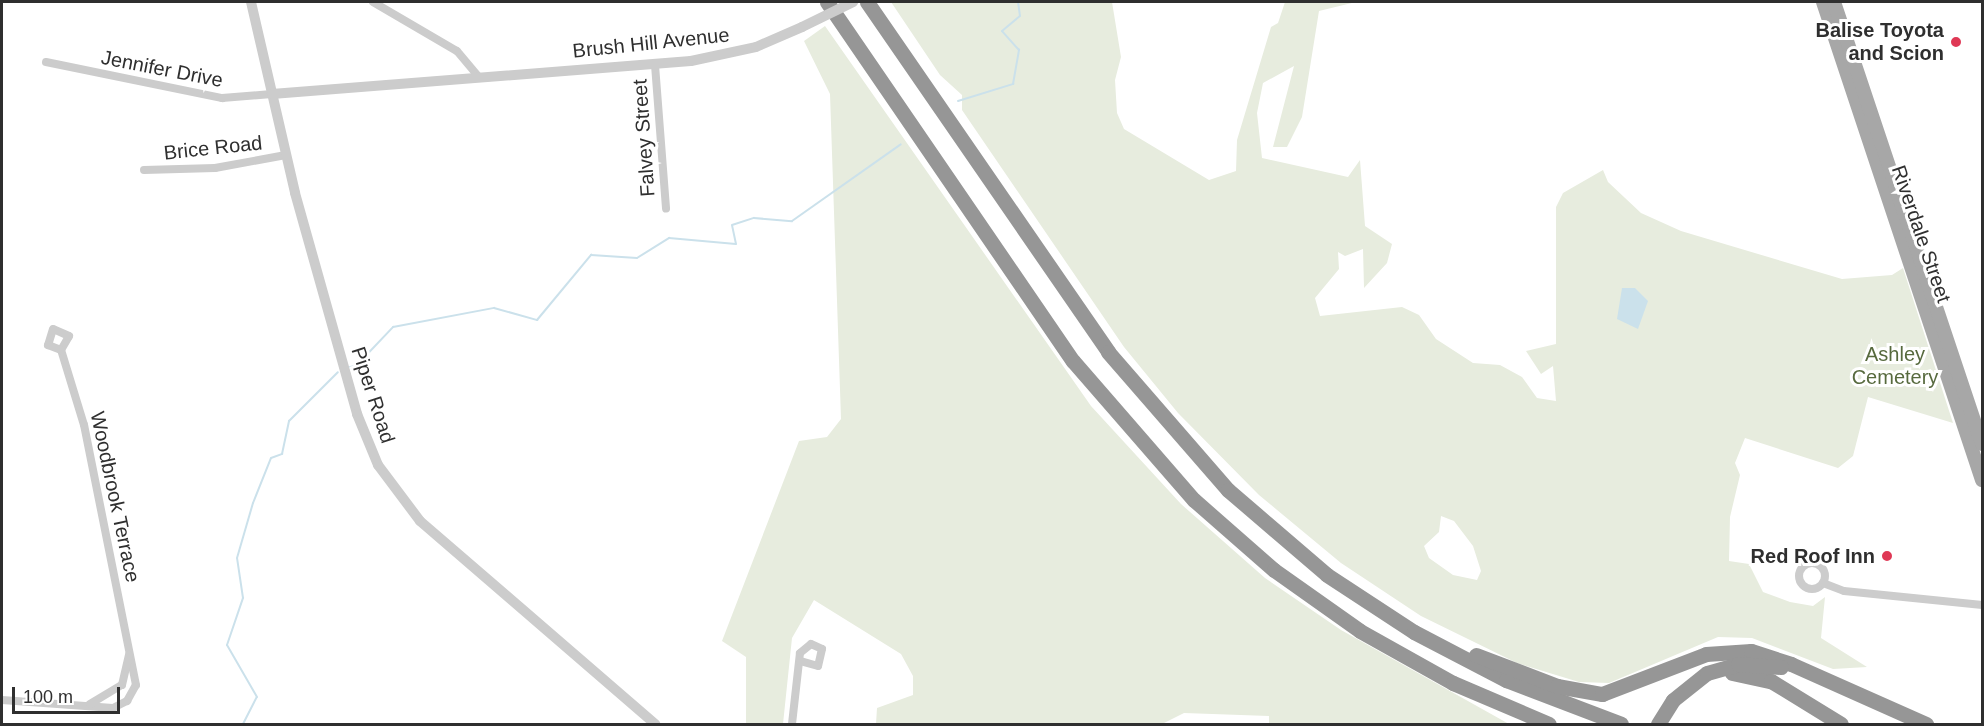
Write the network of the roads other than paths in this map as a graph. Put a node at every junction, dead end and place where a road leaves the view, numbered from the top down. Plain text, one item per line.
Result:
1 (251, 2) edge
2 (372, 2) edge
3 (827, 2) edge
4 (853, 2) edge
5 (867, 2) edge
6 (1823, 2) edge
7 (1834, 2) edge
8 (46, 62) dead end
9 (655, 65) junction
10 (478, 76) junction
11 (272, 94) junction
12 (286, 155) junction
13 (144, 170) dead end
14 (666, 209) dead end
15 (61, 350) dead end
16 (1983, 444) edge
17 (1983, 480) edge
18 (1823, 583) dead end
19 (1983, 604) edge
20 (1391, 618) junction
21 (129, 652) junction
22 (801, 661) dead end
23 (1453, 683) junction
24 (1838, 684) junction
25 (1679, 693) junction
26 (2, 700) edge
27 (86, 705) junction
28 (655, 724) edge
29 (792, 724) edge
30 (1529, 724) edge
31 (1549, 724) edge
32 (1621, 724) edge
33 (1658, 724) edge
34 (1842, 724) edge
35 (1926, 724) edge

1 - 11 street, Piper Road
2 - 10 street
3 - 23 highway
4 - 9 street, Brush Hill Avenue, bridge
5 - 20 highway
6 - 17 main road, Riverdale Street
7 - 16 main road, Riverdale Street
8 - 11 street, Jennifer Drive
9 - 10 street, Brush Hill Avenue
9 - 14 street, Falvey Street
10 - 11 street, Brush Hill Avenue
11 - 12 street, Piper Road
12 - 13 street, Brice Road
12 - 28 street, Piper Road
15 - 21 street, Woodbrook Terrace
18 - 19 street
20 - 24 highway
20 - 32 highway
21 - 27 street, Woodbrook Terrace
21 - 27 street, Woodbrook Terrace
22 - 29 street
23 - 30 highway
23 - 31 highway
24 - 25 highway
24 - 35 highway
25 - 33 highway
25 - 34 highway
26 - 27 street, Woodbrook Terrace

